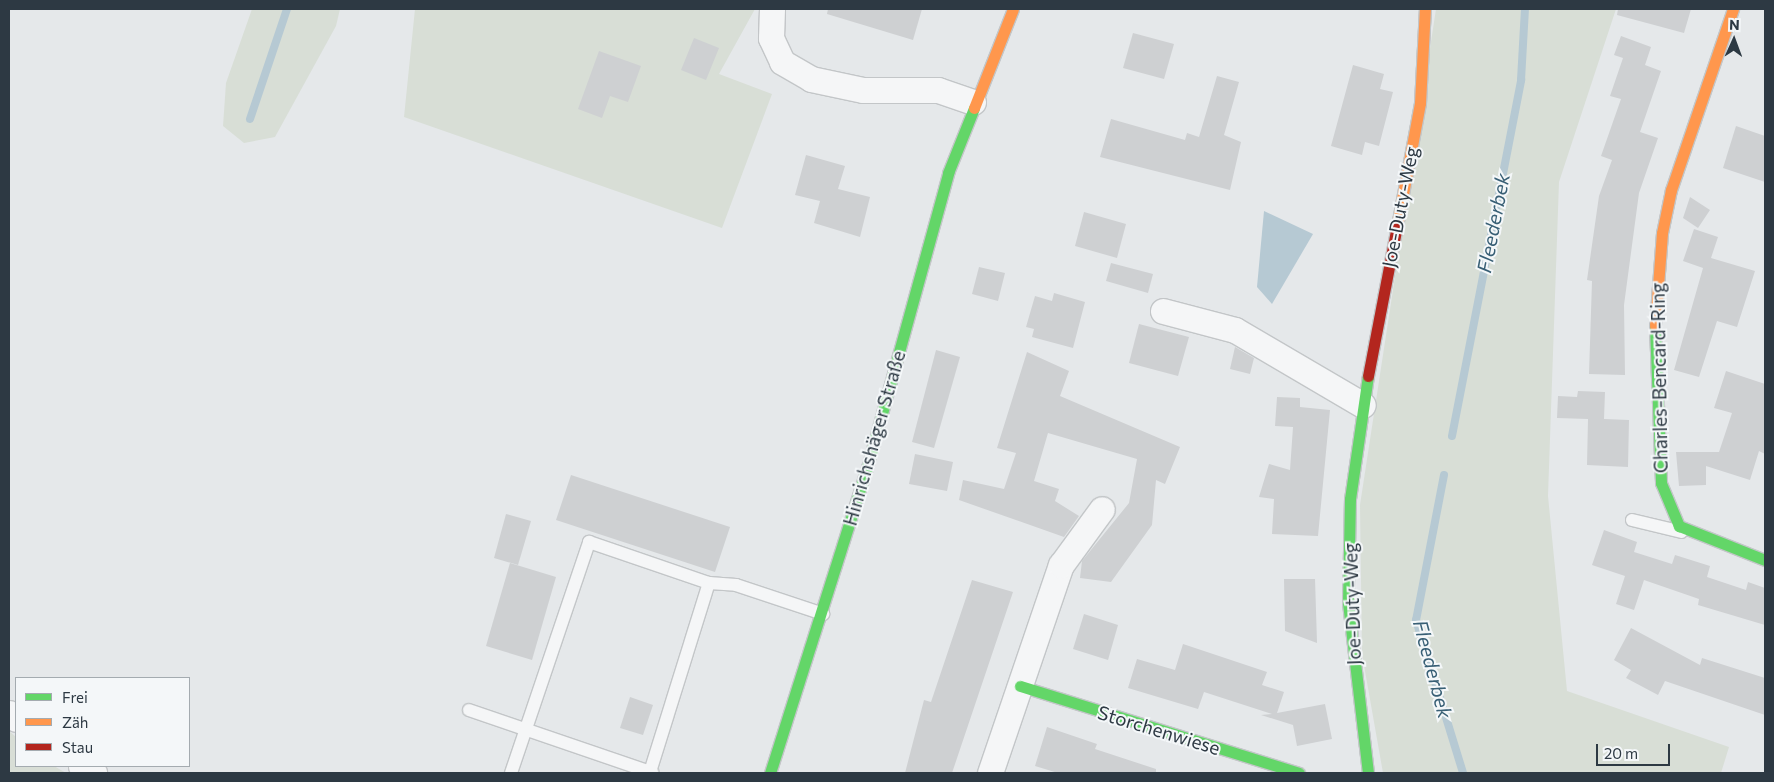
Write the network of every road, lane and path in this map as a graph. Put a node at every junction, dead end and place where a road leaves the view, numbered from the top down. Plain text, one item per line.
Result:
1 (772, 9) edge
2 (1013, 9) edge
3 (1425, 9) edge
4 (1733, 9) edge
5 (973, 102) junction
6 (1163, 311) dead end
7 (1362, 405) junction
8 (1102, 509) dead end
9 (1632, 520) dead end
10 (1696, 536) junction
11 (1765, 560) edge
12 (709, 583) junction
13 (823, 614) junction
14 (1020, 686) junction
15 (469, 710) dead end
16 (525, 730) junction
17 (511, 773) edge
18 (652, 773) edge
19 (770, 773) edge
20 (990, 773) edge
21 (1298, 773) edge
22 (1368, 773) edge

1 - 5 street
2 - 5 street, Hinrichshäger Straße
3 - 7 street, Joe-Duty-Weg
4 - 10 street, Charles-Bencard-Ring
5 - 13 street, Hinrichshäger Straße
6 - 7 street
7 - 22 street, Joe-Duty-Weg
8 - 14 street
9 - 10 lane, Charles-Bencard-Ring
10 - 11 street, Charles-Bencard-Ring
12 - 13 lane
12 - 16 lane
12 - 18 lane
13 - 19 street, Hinrichshäger Straße
14 - 20 street
14 - 21 street, Storchenwiese
15 - 16 lane
16 - 17 lane
16 - 18 lane

